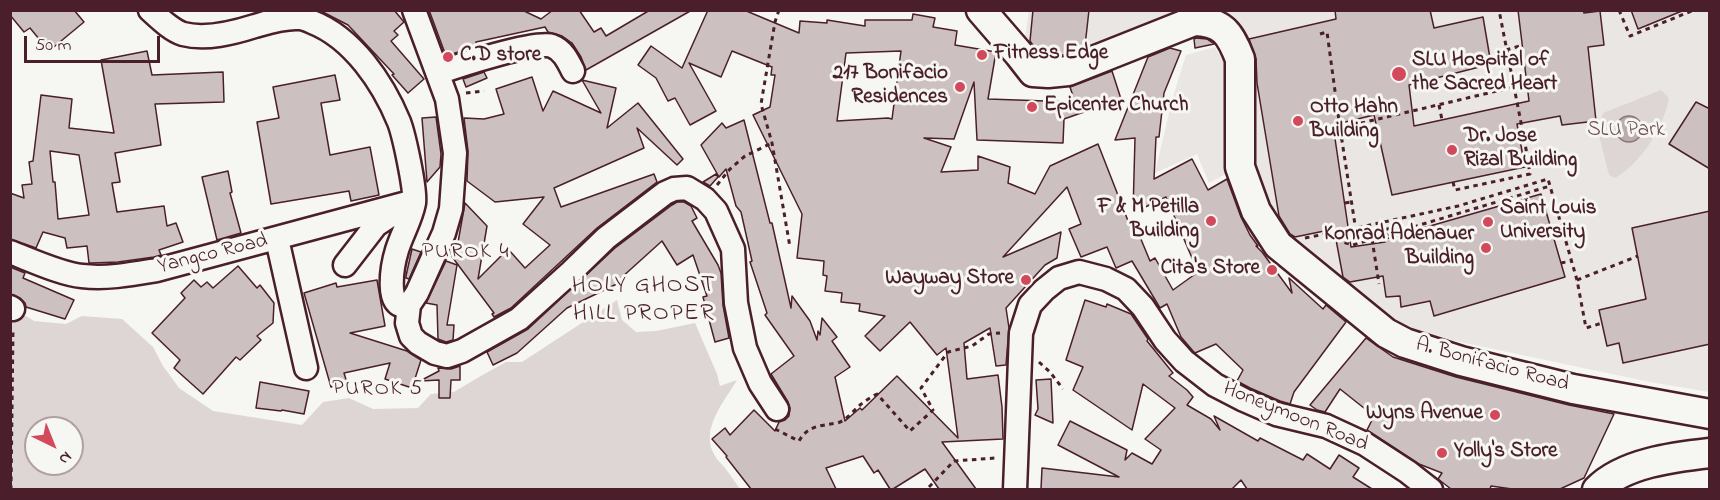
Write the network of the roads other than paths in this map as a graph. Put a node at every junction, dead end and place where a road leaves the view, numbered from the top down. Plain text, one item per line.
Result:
1 (150, 10) edge
2 (414, 10) edge
3 (981, 10) edge
4 (573, 71) dead end
5 (438, 73) junction
6 (414, 201) junction
7 (277, 238) junction
8 (10, 252) edge
9 (345, 265) dead end
10 (409, 304) junction
11 (306, 368) dead end
12 (777, 409) road end
13 (1710, 414) edge
14 (1710, 453) edge
15 (1015, 489) edge
16 (1431, 489) edge
17 (1597, 489) edge

1 - 6 street
2 - 5 street
3 - 13 main road, A. Bonifacio Road
4 - 5 street
5 - 10 street
6 - 7 street, Yangco Road
6 - 9 street
6 - 10 street
7 - 8 street, Yangco Road
7 - 11 street
10 - 12 street
14 - 17 main road
15 - 16 street, Honeymoon Road

